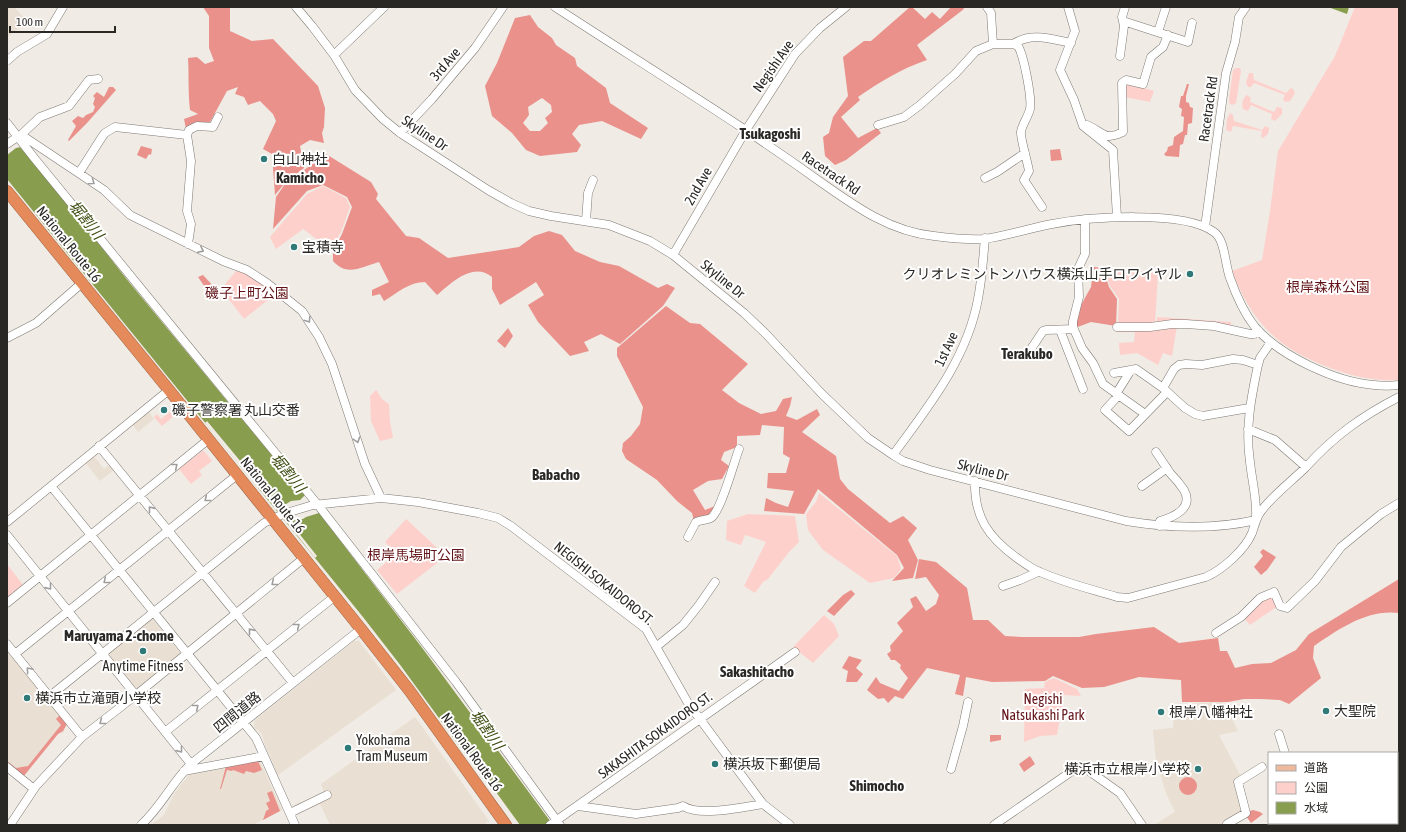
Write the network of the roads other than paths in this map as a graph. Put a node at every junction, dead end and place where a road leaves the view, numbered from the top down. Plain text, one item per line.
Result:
1 (63, 7) edge
2 (296, 7) edge
3 (384, 7) edge
4 (503, 7) edge
5 (555, 7) edge
6 (846, 7) edge
7 (987, 7) edge
8 (1068, 7) edge
9 (1125, 7) edge
10 (1166, 7) edge
11 (1246, 7) edge
12 (1123, 21) junction
13 (1192, 23) dead end
14 (1158, 32) junction
15 (1168, 35) junction
16 (1071, 43) junction
17 (993, 44) junction
18 (1013, 44) junction
19 (334, 55) junction
20 (1120, 56) dead end
21 (7, 61) edge
22 (98, 79) dead end
23 (218, 117) dead end
24 (7, 123) edge
25 (1082, 123) junction
26 (878, 125) dead end
27 (746, 130) junction
28 (400, 133) junction
29 (187, 135) junction
30 (16, 138) junction
31 (7, 144) edge
32 (1025, 153) junction
33 (79, 173) junction
34 (985, 178) dead end
35 (593, 180) dead end
36 (7, 191) edge
37 (1042, 207) dead end
38 (1117, 217) junction
39 (1085, 218) junction
40 (586, 221) junction
41 (1205, 227) junction
42 (985, 238) junction
43 (188, 244) junction
44 (673, 255) junction
45 (82, 284) junction
46 (1117, 327) dead end
47 (1074, 329) junction
48 (1060, 330) junction
49 (1259, 331) junction
50 (7, 338) edge
51 (1271, 342) junction
52 (1031, 349) dead end
53 (1258, 365) junction
54 (1131, 370) junction
55 (1114, 373) dead end
56 (1399, 386) edge
57 (1083, 389) dead end
58 (169, 390) junction
59 (1165, 390) junction
60 (1117, 395) junction
61 (1399, 398) edge
62 (1249, 408) junction
63 (1146, 414) junction
64 (1248, 429) junction
65 (209, 439) junction
66 (99, 446) junction
67 (739, 449) dead end
68 (1156, 452) dead end
69 (893, 456) junction
70 (1306, 467) junction
71 (1167, 468) junction
72 (237, 475) junction
73 (975, 481) junction
74 (51, 486) junction
75 (1142, 486) dead end
76 (139, 495) junction
77 (381, 498) junction
78 (1399, 503) edge
79 (316, 505) junction
80 (276, 517) junction
81 (1256, 520) junction
82 (7, 522) edge
83 (1160, 526) junction
84 (168, 530) junction
85 (7, 534) edge
86 (90, 535) junction
87 (688, 537) dead end
88 (304, 558) junction
89 (119, 570) junction
90 (1038, 572) junction
91 (203, 573) junction
92 (40, 576) junction
93 (715, 582) dead end
94 (1003, 586) dead end
95 (334, 596) junction
96 (7, 603) edge
97 (68, 611) junction
98 (154, 612) junction
99 (236, 614) junction
100 (361, 629) junction
101 (1216, 633) dead end
102 (7, 644) edge
103 (656, 647) junction
104 (266, 650) junction
105 (795, 652) dead end
106 (186, 653) junction
107 (15, 654) junction
108 (103, 654) junction
109 (293, 683) junction
110 (216, 690) junction
111 (136, 695) junction
112 (50, 696) junction
113 (968, 702) dead end
114 (700, 719) junction
115 (243, 724) junction
116 (165, 732) junction
117 (1279, 734) dead end
118 (82, 737) junction
119 (1285, 752) edge
120 (264, 756) junction
121 (191, 764) junction
122 (7, 767) edge
123 (1262, 767) dead end
124 (951, 768) dead end
125 (184, 771) junction
126 (34, 789) junction
127 (327, 795) dead end
128 (763, 804) junction
129 (578, 806) junction
130 (290, 813) junction
131 (7, 823) edge
132 (555, 823) edge
133 (1227, 824) dead end
134 (10, 825) edge
135 (141, 825) edge
136 (295, 825) edge
137 (506, 825) edge
138 (790, 825) edge
139 (994, 825) edge
140 (1142, 825) edge

1 - 21 street
2 - 19 street, Skyline Dr
3 - 19 street
4 - 28 street, 3rd Ave
5 - 27 street, Racetrack Rd
6 - 27 street, Negishi Ave
7 - 17 street
8 - 16 street
9 - 12 street
10 - 14 street
11 - 41 street, Racetrack Rd
12 - 14 street
12 - 20 street
13 - 15 street
14 - 15 street
15 - 25 street
16 - 18 street
16 - 25 street
17 - 18 street
17 - 26 street
18 - 32 street
19 - 28 street, Skyline Dr
22 - 30 street
23 - 29 street
24 - 30 street
25 - 38 street
27 - 42 street, Racetrack Rd
27 - 44 street, 2nd Ave
28 - 40 street, Skyline Dr
29 - 33 street
29 - 43 street
30 - 31 street
30 - 33 street
30 - 79 street
32 - 34 street
32 - 37 street
33 -> 43 street
35 - 40 street
36 - 45 highway, National Route 16
38 - 39 street, Racetrack Rd
38 - 41 street, Racetrack Rd
39 - 42 street, Racetrack Rd
39 - 47 street
40 - 44 street, Skyline Dr
41 - 49 street
42 - 69 street, 1st Ave
43 -> 77 street
44 - 69 street, Skyline Dr
45 - 50 street
45 - 58 highway, National Route 16
46 - 49 street
47 - 48 street
47 - 60 street
48 - 52 street
48 - 57 street
49 - 51 street
51 - 53 street
51 - 56 street
53 - 59 street
53 - 62 street
54 - 55 street
54 - 59 street
54 - 60 street
58 - 65 highway, National Route 16
58 - 66 street
59 - 62 street
59 - 63 street
60 - 63 street
60 - 63 street
61 - 70 street
62 - 64 street
64 - 70 street
64 - 81 street
65 - 72 highway, National Route 16
76 -> 65 street
66 - 74 street
66 - 76 street
67 - 87 street
68 - 71 street
69 - 73 street, Skyline Dr
70 - 81 street
71 - 75 street
71 - 83 street
72 - 80 highway, National Route 16
72 -> 84 street
73 - 83 street, Skyline Dr
73 - 90 street
74 - 82 street
74 - 86 street
84 -> 76 street
76 - 86 street
77 - 79 street, NEGISHI SOKAIDORO ST.
77 - 103 street, NEGISHI SOKAIDORO ST.
78 - 101 street
79 - 80 street, NEGISHI SOKAIDORO ST.
79 - 132 street
80 - 88 highway, National Route 16
80 - 91 street, NEGISHI SOKAIDORO ST.
81 - 83 street, Skyline Dr
81 - 90 street
84 - 89 street
84 - 91 street
85 - 92 street
86 - 89 street
86 - 92 street
88 - 95 highway, National Route 16
88 -> 99 street
89 -> 97 street
89 - 98 street
90 - 94 street
91 - 98 street, NEGISHI SOKAIDORO ST.
91 - 99 street
92 - 96 street
92 -> 97 street
93 - 103 street
95 - 100 highway, National Route 16
104 -> 95 street
97 - 107 street
97 - 108 street
98 - 106 street
98 - 108 street, NEGISHI SOKAIDORO ST.
104 -> 99 street
99 - 106 street
100 - 109 street, 四間道路
100 - 137 highway, National Route 16
102 - 107 street
103 - 114 street, NEGISHI SOKAIDORO ST.
104 - 109 street
104 - 110 street
105 - 114 street, SAKASHITA SOKAIDORO ST.
106 - 110 street
106 - 111 street
112 -> 107 street
108 - 111 street
108 - 112 street, NEGISHI SOKAIDORO ST.
109 - 115 street, 四間道路
110 - 115 street
116 -> 110 street
111 - 116 street
111 -> 118 street
112 - 118 street
113 - 124 street
114 - 128 street, NEGISHI SOKAIDORO ST.
114 - 129 street, SAKASHITA SOKAIDORO ST.
115 - 120 street
115 - 121 street, 四間道路
116 -> 121 street
117 - 119 street
118 - 126 street
120 - 125 street
120 - 130 street
121 - 125 street, 四間道路
122 - 126 street
123 - 133 street
125 - 135 street, 四間道路
126 - 134 street
127 - 130 street
128 - 129 street
128 - 138 street, NEGISHI SOKAIDORO ST.
129 - 132 street, SAKASHITA SOKAIDORO ST.
130 - 136 street
131 - 134 street
139 - 140 street

